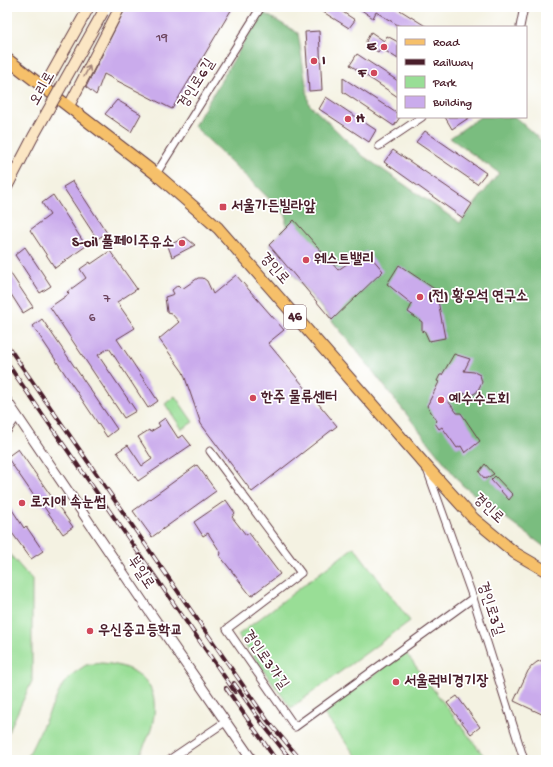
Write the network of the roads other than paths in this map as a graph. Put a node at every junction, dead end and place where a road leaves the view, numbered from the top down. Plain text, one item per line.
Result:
1 (89, 7) edge
2 (120, 7) edge
3 (261, 7) edge
4 (524, 7) edge
5 (105, 9) edge
6 (520, 26) edge
7 (7, 59) edge
8 (44, 87) junction
9 (69, 106) junction
10 (421, 118) edge
11 (379, 146) dead end
12 (156, 174) junction
13 (7, 187) edge
14 (7, 401) edge
15 (17, 416) junction
16 (7, 432) edge
17 (210, 451) dead end
18 (427, 467) junction
19 (546, 571) edge
20 (473, 598) junction
21 (225, 722) junction
22 (169, 760) edge
23 (252, 760) edge
24 (524, 760) edge

1 - 8 main road, 오리로
9 -> 2 main road, 오리로
3 - 12 street, 경인로6길
4 - 6 street
5 - 13 main road, 오리로, bridge
7 - 8 main road, 경인로 / 46
8 - 9 main road, 경인로 / 46
9 - 12 main road, 경인로 / 46
10 - 11 street
12 - 18 main road, 경인로 / 46
14 - 15 street, 부일로
15 - 16 street
15 - 21 street, 부일로
17 - 20 street, 경인로3가길
18 - 19 main road, 경인로 / 46
18 - 20 street, 경인로3길
20 - 24 street, 경인로3길
21 - 22 street
21 - 23 street, 부일로

